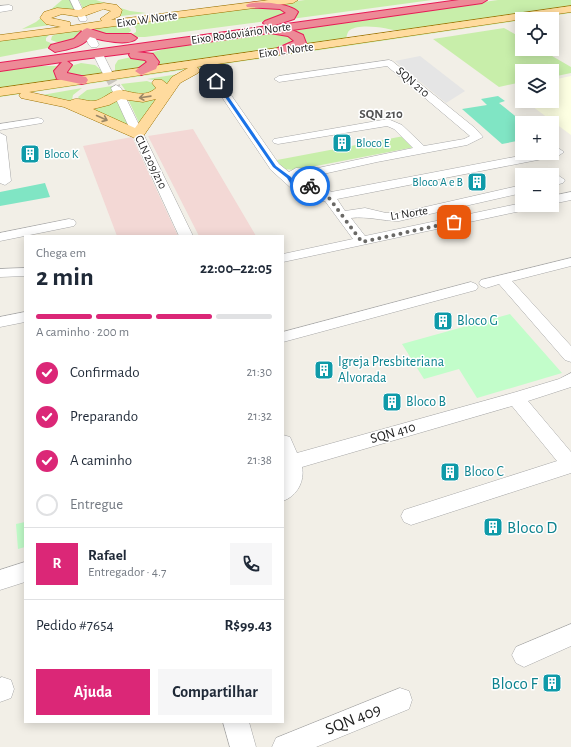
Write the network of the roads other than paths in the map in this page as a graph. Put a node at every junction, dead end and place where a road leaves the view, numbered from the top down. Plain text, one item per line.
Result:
1 (58, 0) edge
2 (74, 0) edge
3 (101, 0) edge
4 (293, 0) edge
5 (445, 0) edge
6 (482, 0) edge
7 (254, 3) edge
8 (9, 8) dead end
9 (0, 9) edge
10 (571, 9) edge
11 (157, 13) junction
12 (571, 14) edge
13 (559, 16) edge
14 (82, 17) junction
15 (110, 22) junction
16 (515, 22) edge
17 (61, 28) junction
18 (256, 29) junction
19 (87, 31) junction
20 (3, 34) edge
21 (119, 38) junction
22 (170, 40) junction
23 (67, 45) junction
24 (94, 45) dead end
25 (282, 51) junction
26 (135, 55) junction
27 (0, 60) edge
28 (21, 64) junction
29 (66, 65) junction
30 (0, 67) edge
31 (194, 70) junction
32 (137, 76) junction
33 (226, 77) dead end
34 (279, 79) dead end
35 (86, 83) junction
36 (118, 91) junction
37 (0, 92) edge
38 (25, 95) junction
39 (0, 99) edge
40 (38, 121) dead end
41 (0, 127) edge
42 (137, 135) junction
43 (0, 136) edge
44 (278, 141) dead end
45 (421, 150) junction
46 (519, 160) edge
47 (289, 178) junction
48 (315, 178) junction
49 (5, 181) dead end
50 (303, 187) junction
51 (515, 191) edge
52 (571, 196) edge
53 (328, 199) junction
54 (559, 199) edge
55 (515, 208) edge
56 (342, 215) junction
57 (69, 223) dead end
58 (186, 235) edge
59 (0, 237) edge
60 (362, 242) junction
61 (284, 258) edge
62 (571, 262) edge
63 (284, 264) edge
64 (24, 272) edge
65 (0, 273) edge
66 (502, 279) junction
67 (284, 337) edge
68 (571, 356) edge
69 (571, 379) edge
70 (516, 398) junction
71 (284, 444) edge
72 (292, 462) junction
73 (570, 464) edge
74 (284, 492) edge
75 (411, 516) dead end
76 (24, 572) edge
77 (0, 580) edge
78 (571, 635) edge
79 (524, 655) dead end
80 (400, 700) dead end
81 (236, 723) edge
82 (243, 747) edge
83 (285, 747) edge

1 - 20 main road
2 - 14 street
3 - 11 main road
4 - 7 main road, Eixo W Norte
5 - 18 highway, Eixo Rodoviário Norte
6 - 18 highway, Eixo Rodoviário Norte
7 - 11 main road, Eixo W Norte
7 - 15 main road, Eixo W Norte
7 - 18 highway
8 - 9 street
10 - 25 main road, Eixo L Norte
11 - 15 main road, Eixo W Norte
12 - 13 main road
14 - 15 main road
14 - 17 main road
15 - 17 main road, Eixo W Norte
15 - 21 highway
16 - 31 main road, Eixo L Norte
17 - 20 main road, Eixo W Norte
17 - 23 highway
18 - 22 highway, Eixo Rodoviário Norte
18 - 25 highway
19 - 21 highway
19 - 23 highway
19 - 24 street
21 - 22 highway
22 - 26 highway
22 - 27 highway, Eixo Rodoviário Norte
22 - 28 highway, Eixo Rodoviário Norte
23 - 27 highway
25 - 32 main road, Eixo L Norte
26 - 29 highway
26 - 32 highway
28 - 29 highway
28 - 30 highway, Eixo Rodoviário Norte
29 - 35 highway
31 - 32 main road, Eixo L Norte
31 - 42 main road
32 - 35 main road, Eixo L Norte
32 -> 36 main road
33 - 47 street
34 - 45 street, SQN 210
35 - 36 main road
35 - 37 main road, Eixo L Norte
35 - 38 main road, Eixo L Norte
36 - 42 street, CLN 209/210
38 - 39 main road, Eixo L Norte
38 -> 42 main road
40 - 41 street
42 - 58 street, CLN 209/210
43 - 49 street
44 - 45 street
45 - 48 street, SQN 210
46 - 53 street
47 - 48 street
47 - 50 street
48 - 50 street
48 - 53 street
50 - 53 street
51 - 56 street, L1 Norte
52 - 54 street
53 - 56 street
55 - 60 street, L1 Norte
56 - 60 street
57 - 59 street
60 - 61 street, L1 Norte
60 - 63 street, L1 Norte
62 - 66 street
64 - 65 street
66 - 67 street
66 - 68 street
69 - 70 street, SQN 410
70 - 72 street, SQN 410
70 - 73 street
71 - 72 street
72 - 74 street
73 - 75 street
76 - 77 street
78 - 79 street
80 - 83 street, SQN 409
81 - 82 street

